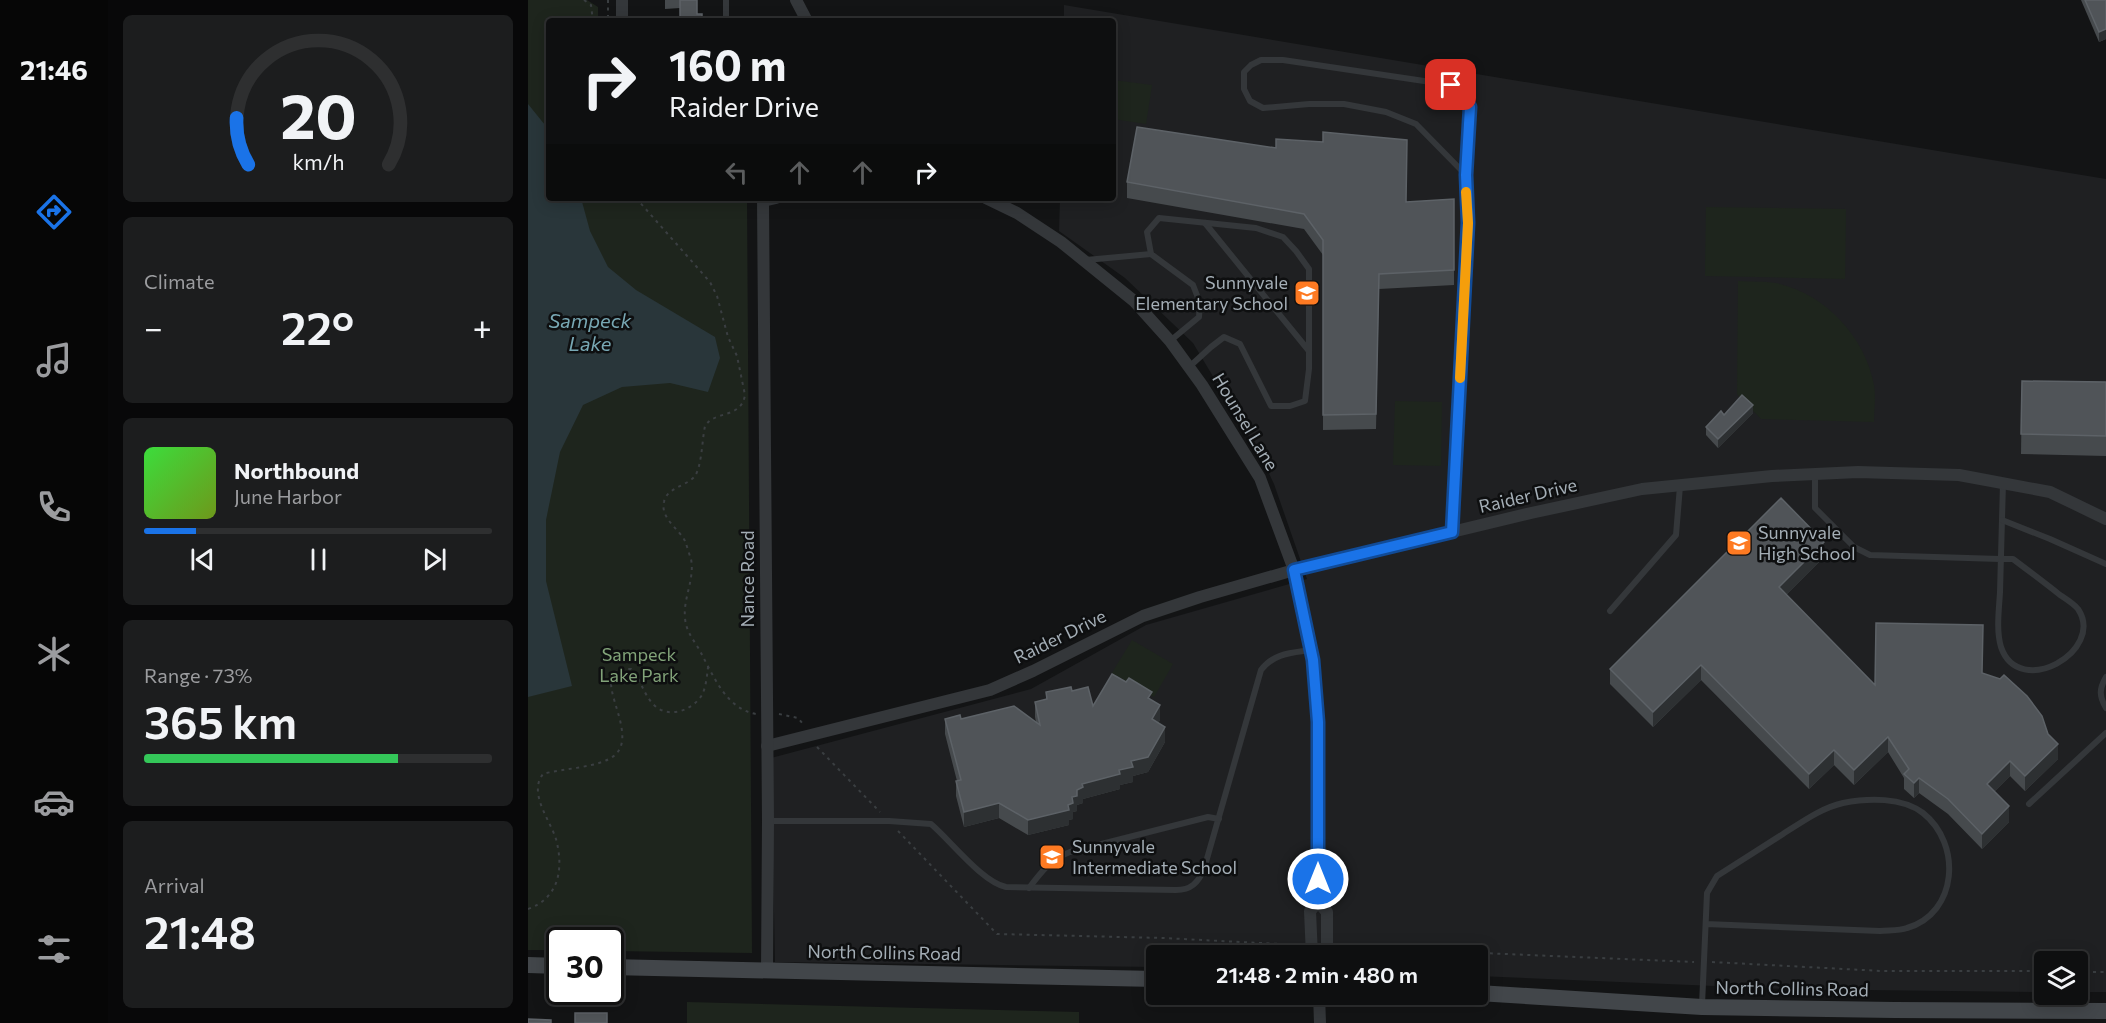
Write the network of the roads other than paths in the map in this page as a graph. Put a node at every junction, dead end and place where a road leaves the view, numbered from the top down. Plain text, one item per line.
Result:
1 (622, 0) edge
2 (726, 0) edge
3 (796, 0) edge
4 (622, 18) edge
5 (726, 18) edge
6 (805, 18) edge
7 (1466, 175) junction
8 (763, 201) edge
9 (992, 201) edge
10 (1205, 223) junction
11 (1151, 254) junction
12 (1086, 260) junction
13 (1170, 341) junction
14 (1310, 351) junction
15 (1189, 367) junction
16 (1815, 474) junction
17 (2003, 483) junction
18 (1680, 486) junction
19 (2106, 519) edge
20 (2002, 520) junction
21 (1452, 532) junction
22 (2000, 559) junction
23 (2106, 564) edge
24 (1294, 570) junction
25 (1610, 611) dead end
26 (1311, 650) junction
27 (2106, 677) edge
28 (2106, 708) edge
29 (2106, 733) edge
30 (767, 746) junction
31 (2029, 804) dead end
32 (1219, 819) junction
33 (768, 821) junction
34 (1029, 888) junction
35 (1318, 902) junction
36 (1706, 924) junction
37 (1311, 945) edge
38 (1327, 945) edge
39 (528, 965) edge
40 (546, 966) edge
41 (624, 967) edge
42 (767, 970) junction
43 (1146, 979) edge
44 (1488, 994) edge
45 (1319, 1005) edge
46 (1702, 1006) junction
47 (2106, 1011) edge
48 (1320, 1023) edge

1 - 4 street
2 - 5 lane
3 - 6 street
7 - 7 lane
7 - 21 lane
8 - 30 street, Nance Road
9 - 12 street, Hounsel Lane
10 - 11 lane
10 - 14 lane
10 - 14 lane
11 - 12 lane
11 - 13 lane
12 - 13 street, Hounsel Lane
13 - 15 street, Hounsel Lane
14 - 15 lane
15 - 24 street, Hounsel Lane
16 - 17 street, Raider Drive
16 - 18 street, Raider Drive
16 - 22 lane
17 - 19 street, Raider Drive
17 - 20 lane
18 - 21 street, Raider Drive
18 - 25 lane
20 - 22 lane
20 - 23 lane
21 - 24 street, Raider Drive
22 - 22 lane
24 - 26 street, Hounsel Lane
24 - 30 street, Raider Drive
26 - 32 lane
26 - 35 street, Hounsel Lane
27 - 28 lane
29 - 31 lane
30 - 33 street, Nance Road
32 - 34 lane
32 - 34 lane
33 - 34 lane
33 - 42 street, Nance Road
35 - 37 street, Hounsel Lane
35 - 38 street, Hounsel Lane
36 - 36 lane
36 - 46 lane
39 - 40 street
41 - 42 street, North Collins Road
42 - 43 street, North Collins Road
44 - 46 street, North Collins Road
45 - 48 street
46 - 47 street, North Collins Road

